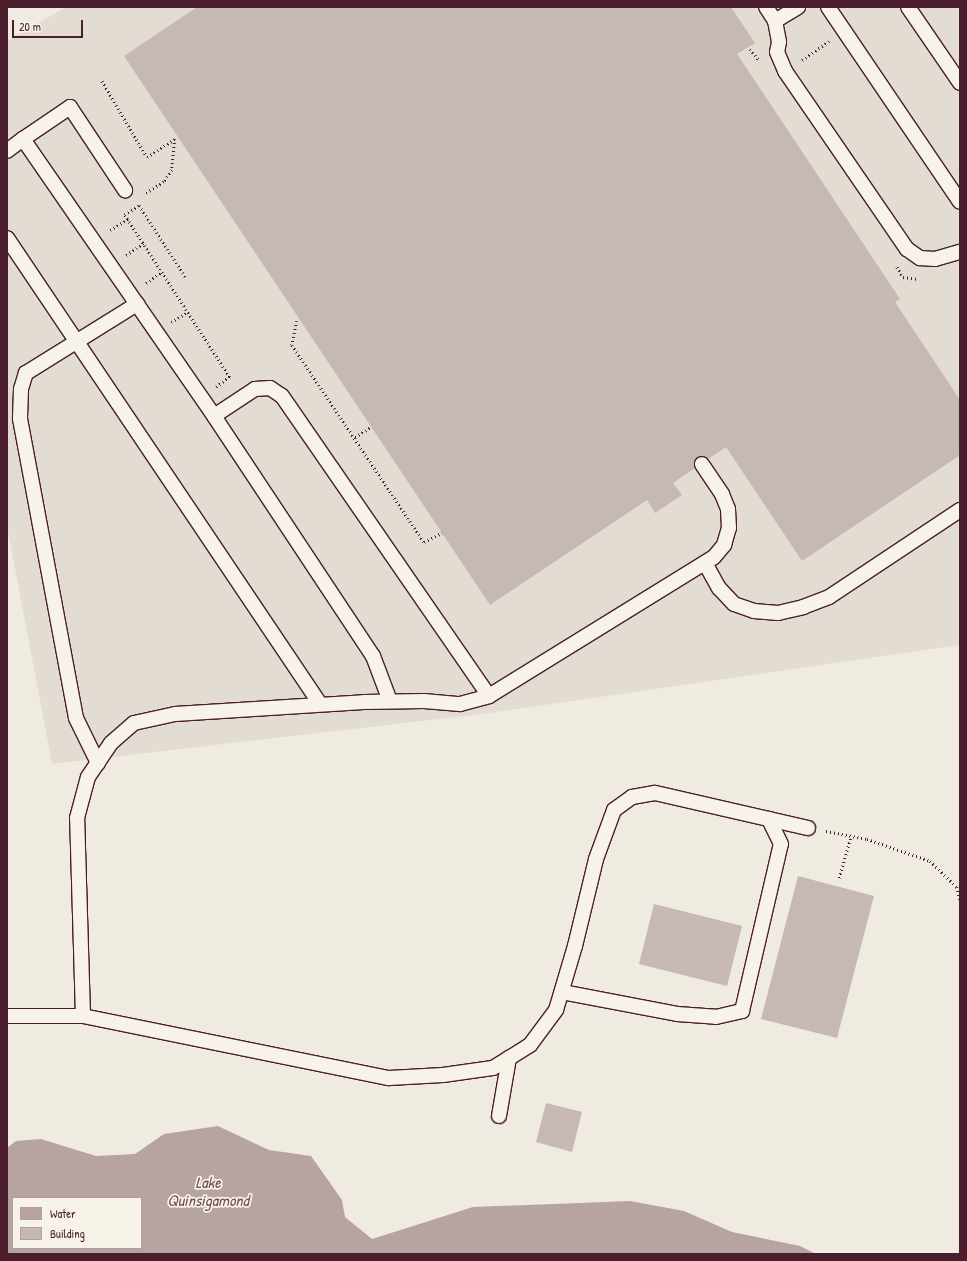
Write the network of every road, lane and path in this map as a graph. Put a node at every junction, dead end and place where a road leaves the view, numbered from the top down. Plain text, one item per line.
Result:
1 (766, 7) edge
2 (798, 7) edge
3 (828, 7) edge
4 (908, 7) edge
5 (775, 21) junction
6 (844, 31) junction
7 (785, 71) junction
8 (102, 81) dead end
9 (960, 83) edge
10 (23, 139) junction
11 (7, 151) edge
12 (125, 190) dead end
13 (960, 202) edge
14 (139, 206) junction
15 (7, 238) edge
16 (960, 252) edge
17 (162, 272) junction
18 (185, 277) dead end
19 (144, 284) dead end
20 (137, 304) junction
21 (297, 321) dead end
22 (78, 341) junction
23 (215, 387) dead end
24 (214, 416) junction
25 (371, 427) dead end
26 (355, 437) junction
27 (702, 464) dead end
28 (960, 510) edge
29 (442, 533) dead end
30 (705, 563) junction
31 (489, 696) junction
32 (390, 701) junction
33 (320, 704) junction
34 (98, 763) junction
35 (769, 819) junction
36 (808, 828) joint
37 (851, 836) junction
38 (839, 878) dead end
39 (960, 900) edge
40 (562, 992) junction
41 (7, 1016) edge
42 (83, 1016) junction
43 (509, 1058) junction
44 (499, 1116) dead end

1 - 5 lane
2 - 5 lane
3 - 6 lane
4 - 9 lane
5 - 7 lane
6 - 7 path
6 - 13 lane
7 - 16 lane
8 - 14 path
10 - 11 lane
10 - 12 lane
10 - 20 lane
14 - 17 path
14 - 18 path
15 - 22 lane
17 - 19 path
17 - 23 path
20 - 22 lane
20 - 24 lane
21 - 26 path
22 - 33 lane
22 - 34 lane
24 - 31 lane
24 - 32 lane
25 - 26 path
26 - 29 path
27 - 30 lane
28 - 30 lane
30 - 31 lane
31 - 32 lane
32 - 33 lane
33 - 34 lane
34 - 42 lane
35 - 36 lane
35 - 40 lane
35 - 40 lane
36 - 37 path
37 - 38 path
37 - 39 path
40 - 43 lane
41 - 42 lane
42 - 43 lane
43 - 44 lane

